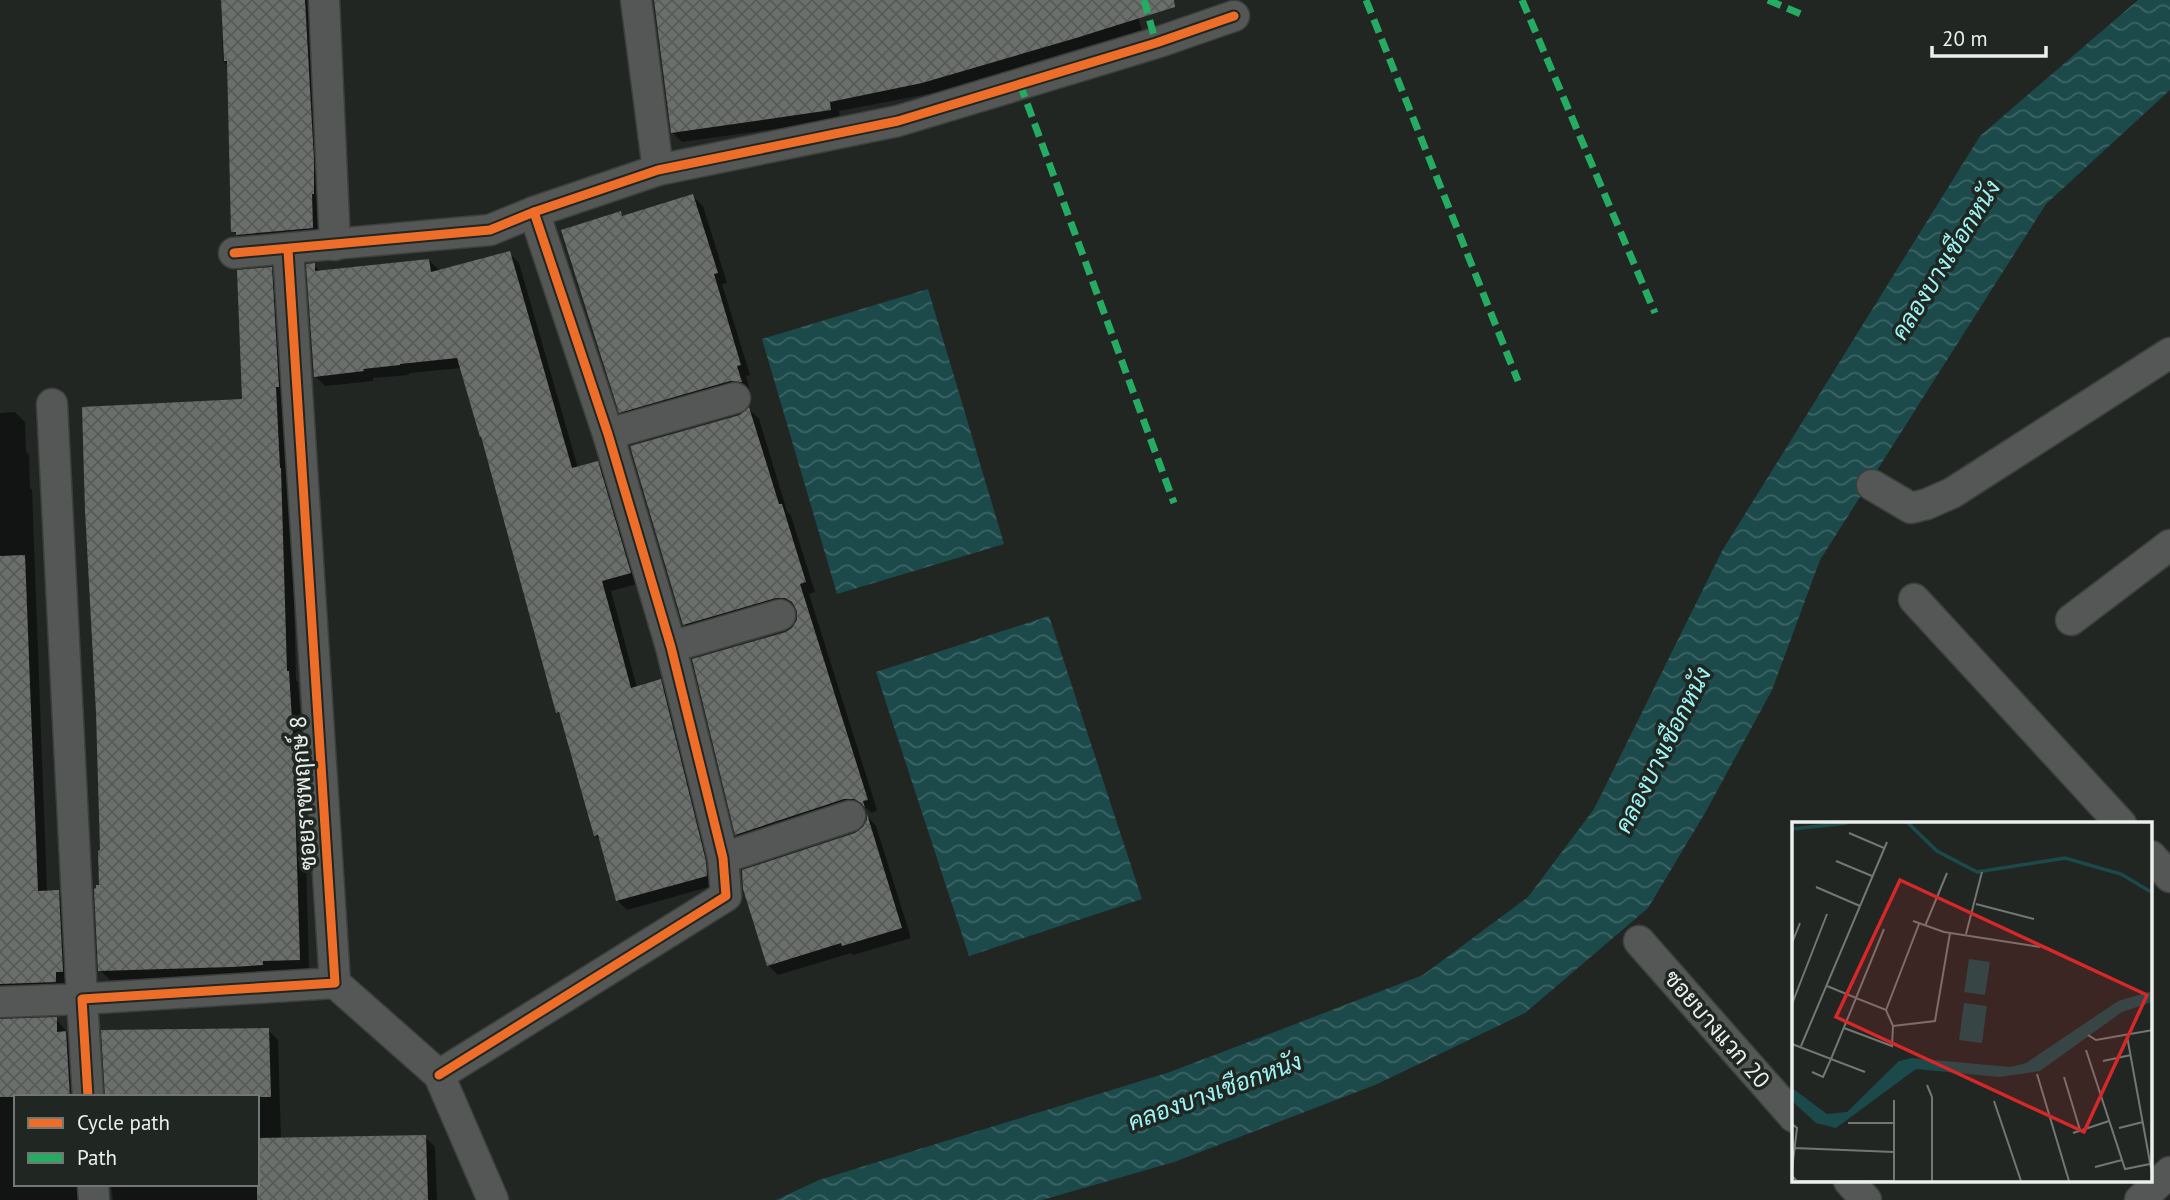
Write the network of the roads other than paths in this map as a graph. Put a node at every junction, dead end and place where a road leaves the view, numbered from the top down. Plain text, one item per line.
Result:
1 (324, 0) edge
2 (636, 0) edge
3 (1234, 16) dead end
4 (658, 170) junction
5 (534, 212) junction
6 (335, 245) junction
7 (288, 250) junction
8 (234, 253) dead end
9 (2168, 361) edge
10 (734, 398) dead end
11 (52, 404) dead end
12 (608, 434) junction
13 (1872, 485) dead end
14 (2170, 545) edge
15 (1914, 599) dead end
16 (780, 615) dead end
17 (2071, 620) dead end
18 (671, 647) junction
19 (850, 816) dead end
20 (2119, 822) edge
21 (2152, 857) edge
22 (723, 858) junction
23 (2170, 877) edge
24 (1639, 941) dead end
25 (335, 983) junction
26 (82, 999) junction
27 (0, 1002) edge
28 (439, 1075) junction
29 (88, 1095) edge
30 (1792, 1115) edge
31 (2170, 1172) edge
32 (1851, 1182) edge
33 (2135, 1193) edge
34 (493, 1200) edge
35 (1866, 1200) edge

1 - 6 street
2 - 4 street
3 - 4 street
4 - 5 street
5 - 6 street
5 - 12 street
6 - 7 street
7 - 8 street
7 - 25 street, ซอยราชพฤกษ์ 8
9 - 13 street
10 - 12 street
11 - 26 street
12 - 18 street
14 - 17 street
15 - 20 street
16 - 18 street
18 - 22 street
19 - 22 street
21 - 23 street
22 - 28 street
24 - 30 street, ซอยบางแวก 20
25 - 26 street
25 - 28 street
26 - 27 street
26 - 29 street
28 - 34 street
31 - 33 street
32 - 35 street

